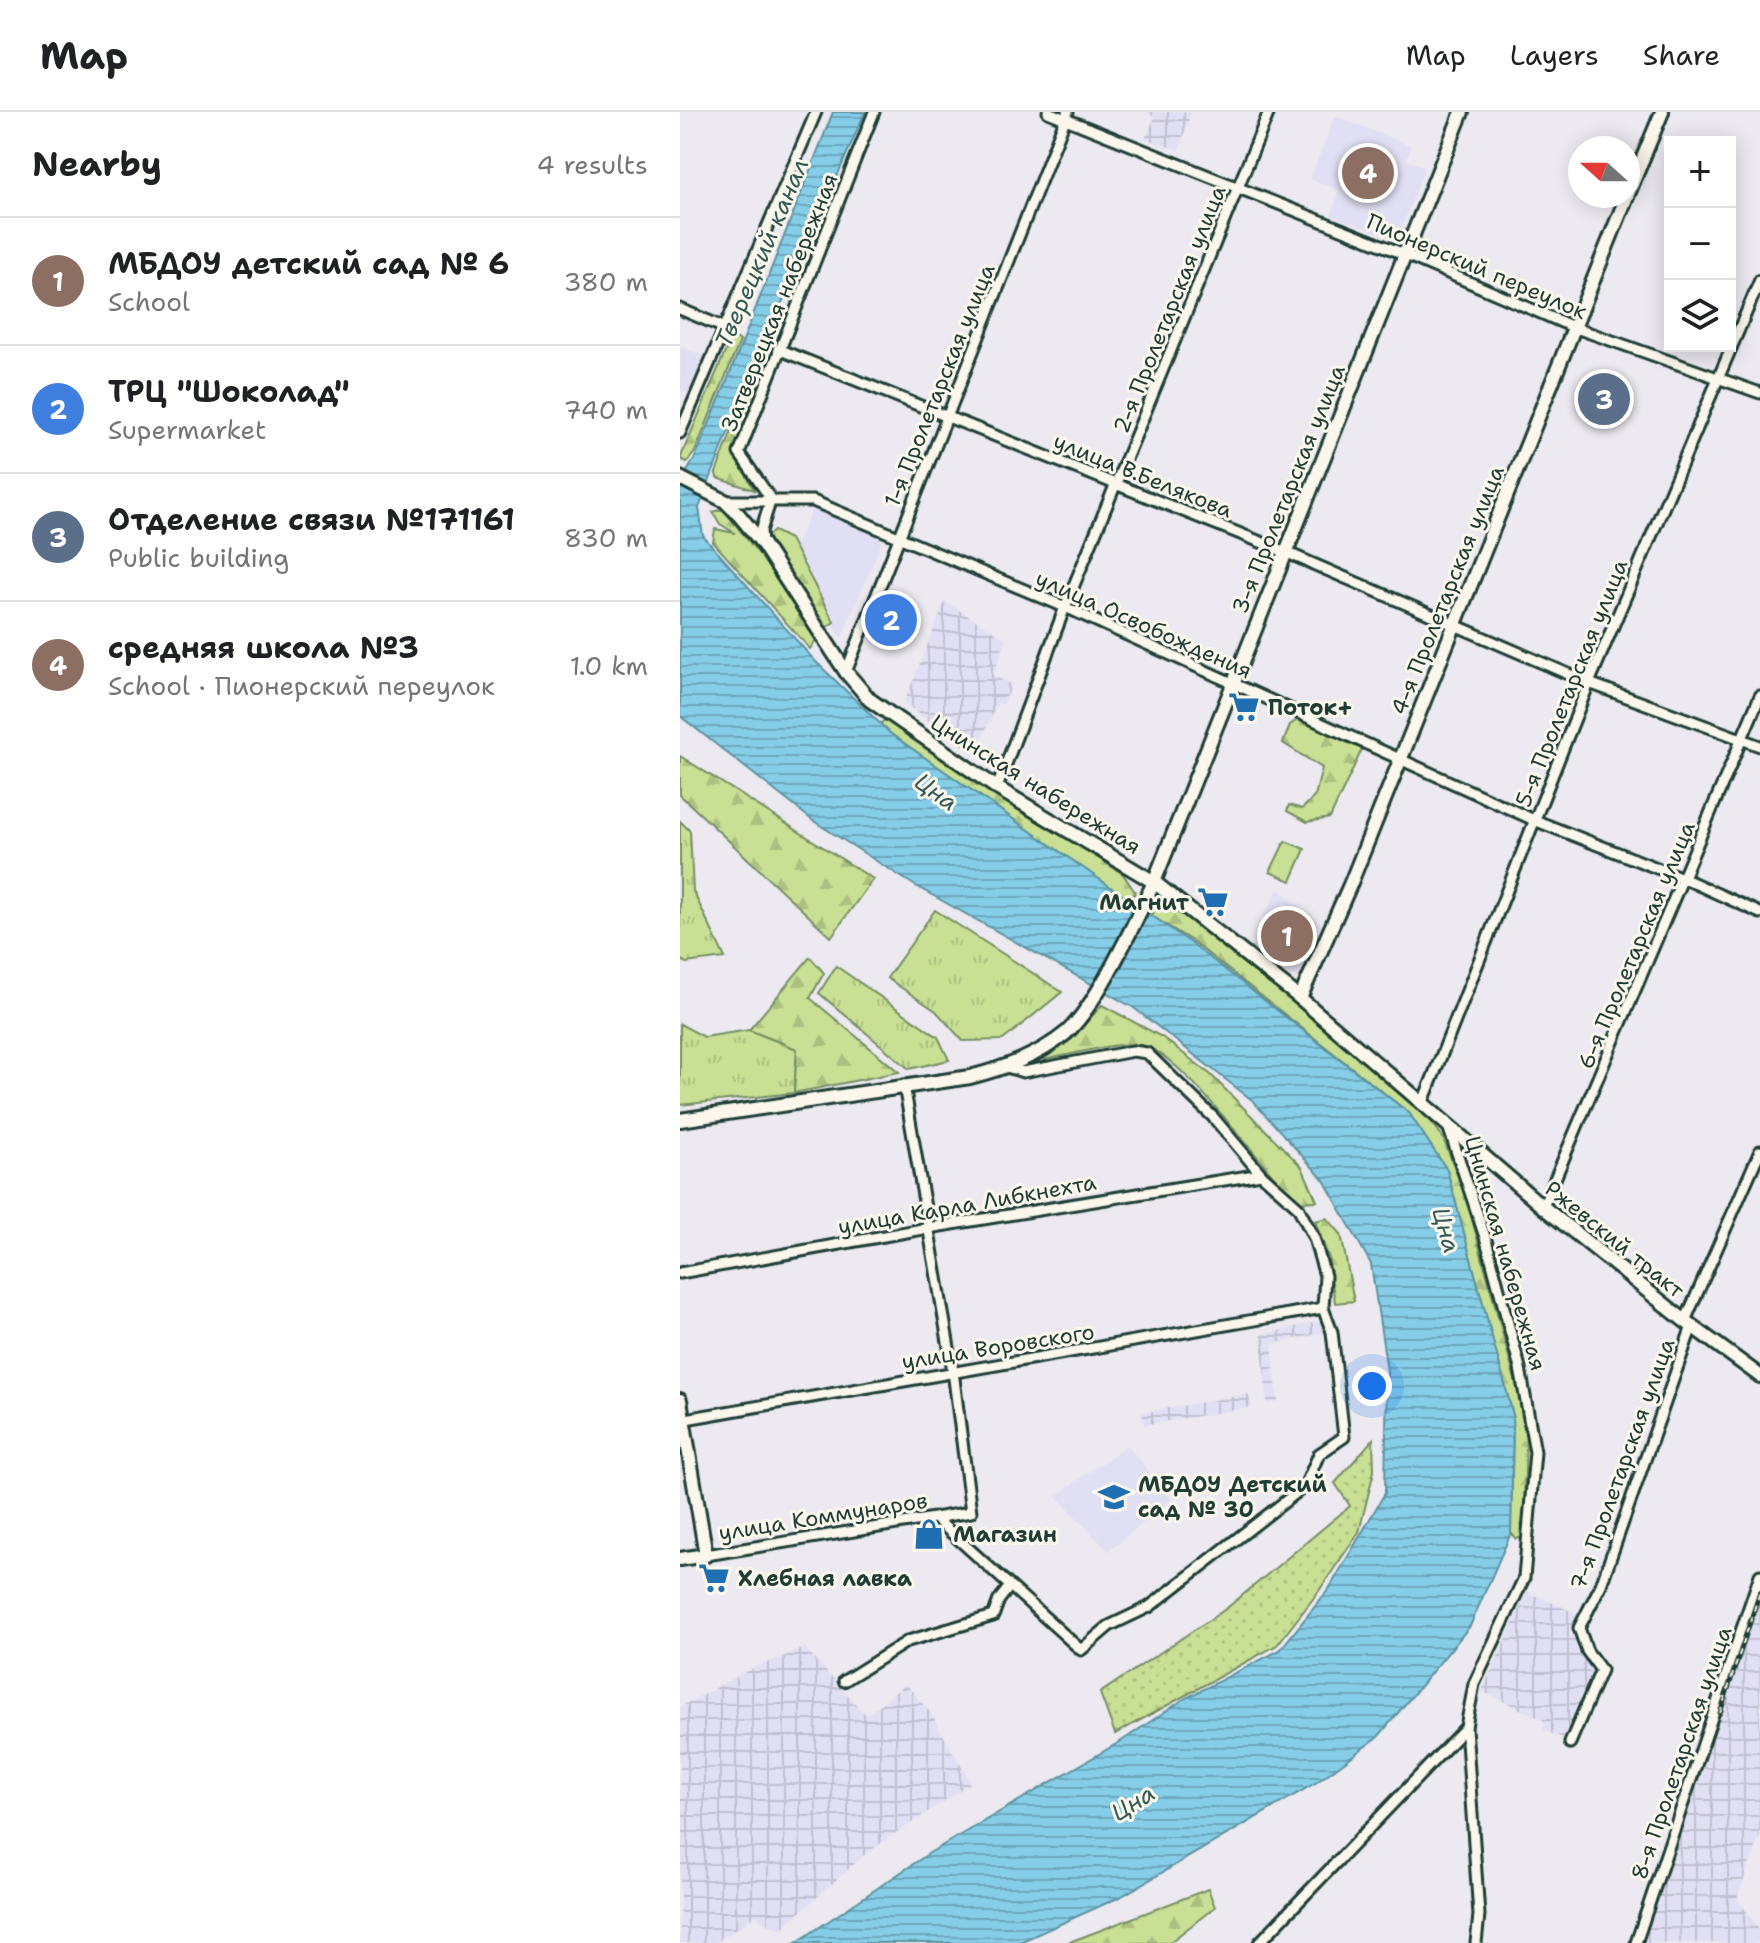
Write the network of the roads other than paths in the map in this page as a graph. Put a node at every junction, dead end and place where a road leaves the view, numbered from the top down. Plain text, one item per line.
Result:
1 (816, 112) edge
2 (874, 112) edge
3 (1048, 112) edge
4 (1269, 112) edge
5 (1462, 112) edge
6 (1662, 112) edge
7 (1066, 115) edge
8 (1640, 166) edge
9 (1237, 187) junction
10 (1623, 208) edge
11 (1404, 254) junction
12 (1760, 280) edge
13 (680, 309) edge
14 (1573, 327) junction
15 (725, 328) junction
16 (778, 349) junction
17 (1720, 377) junction
18 (1760, 393) edge
19 (948, 415) junction
20 (680, 433) edge
21 (680, 478) edge
22 (1117, 484) junction
23 (771, 499) junction
24 (725, 501) junction
25 (898, 535) junction
26 (762, 543) junction
27 (1283, 551) junction
28 (1065, 607) junction
29 (1454, 627) junction
30 (846, 672) junction
31 (1589, 683) junction
32 (1232, 684) junction
33 (1760, 696) edge
34 (1742, 738) junction
35 (1760, 746) edge
36 (1400, 760) junction
37 (997, 788) junction
38 (1534, 820) junction
39 (1685, 879) junction
40 (1154, 882) junction
41 (1760, 913) edge
42 (1300, 998) junction
43 (1007, 1067) junction
44 (904, 1085) junction
45 (1423, 1102) junction
46 (680, 1120) edge
47 (1449, 1129) junction
48 (1760, 1151) edge
49 (1261, 1174) junction
50 (1543, 1207) junction
51 (928, 1228) junction
52 (680, 1273) edge
53 (1323, 1308) junction
54 (1689, 1324) junction
55 (953, 1371) junction
56 (1760, 1376) edge
57 (680, 1400) edge
58 (682, 1420) edge
59 (936, 1519) junction
60 (706, 1555) junction
61 (680, 1559) edge
62 (1760, 1575) edge
63 (1010, 1586) junction
64 (844, 1681) dead end
65 (1466, 1727) junction
66 (1570, 1743) dead end
67 (1259, 1943) edge
68 (1476, 1943) edge
69 (1636, 1943) edge

1 - 15 street
2 - 16 street, Затверецкая набережная
3 - 7 street, Пионерский переулок
4 - 9 street, 2-я Пролетарская улица
5 - 11 street, 3-я Пролетарская улица
6 - 8 street, 4-я Пролетарская улица
7 - 9 street, Пионерский переулок
7 - 19 street, 1-я Пролетарская улица
9 - 11 street, Пионерский переулок
9 - 22 street, 2-я Пролетарская улица
10 - 14 street, 4-я Пролетарская улица
11 - 14 street, Пионерский переулок
11 - 27 street, 3-я Пролетарская улица
12 - 17 street, 5-я Пролетарская улица
13 - 15 street
14 - 17 street, Пионерский переулок
14 - 29 street, 4-я Пролетарская улица
15 - 20 street
16 - 19 street, улица В.Белякова
16 - 23 street, Затверецкая набережная
17 - 18 street, Пионерский переулок
17 - 31 street, 5-я Пролетарская улица
19 - 22 street, улица В.Белякова
19 - 25 street, 1-я Пролетарская улица
21 - 24 street, Цнинская набережная
22 - 27 street, улица В.Белякова
22 - 28 street, 2-я Пролетарская улица
23 - 24 street, улица Освобождения
23 - 25 street, улица Освобождения
23 - 26 street
24 - 26 street, Цнинская набережная
25 - 28 street, улица Освобождения
25 - 30 street, 1-я Пролетарская улица
26 - 30 street, Цнинская набережная
27 - 29 street, улица В.Белякова
27 - 32 street, 3-я Пролетарская улица
28 - 32 street, улица Освобождения
28 - 37 street, 2-я Пролетарская улица
29 - 31 street, улица В.Белякова
29 - 36 street, 4-я Пролетарская улица
30 - 37 street, Цнинская набережная
31 - 34 street, улица В.Белякова
31 - 38 street, 5-я Пролетарская улица
32 - 36 street, улица Освобождения
32 - 40 street, 3-я Пролетарская улица
33 - 34 street, 6-я Пролетарская улица
34 - 35 street, улица В.Белякова
34 - 39 street, 6-я Пролетарская улица
36 - 38 street, улица Освобождения
36 - 42 street, 4-я Пролетарская улица
37 - 40 street, Цнинская набережная
38 - 39 street, улица Освобождения
38 - 45 street, 5-я Пролетарская улица
39 - 41 street, улица Освобождения
39 - 50 street, 6-я Пролетарская улица
40 - 42 street, Цнинская набережная
40 - 43 street, 3-я Пролетарская улица
42 - 45 street, Цнинская набережная
43 - 44 street, 3-я Пролетарская улица
43 - 49 street
44 - 46 street, 3-я Пролетарская улица
44 - 51 street
45 - 47 street, Цнинская набережная
47 - 50 street, Ржевский тракт
47 - 65 street, Цнинская набережная
48 - 54 street, 7-я Пролетарская улица
49 - 51 street, улица Карла Либкнехта
49 - 53 street
50 - 54 street, Ржевский тракт
51 - 52 street, улица Карла Либкнехта
51 - 55 street
53 - 55 street, улица Воровского
53 - 63 street
54 - 56 street, Ржевский тракт
54 - 66 street, 7-я Пролетарская улица
55 - 58 street, улица Воровского
55 - 59 street, улица Коммунаров
57 - 58 street
58 - 60 street
59 - 60 street, улица Коммунаров
59 - 63 street
60 - 61 street, улица Коммунаров
62 - 69 street, 8-я Пролетарская улица
63 - 64 street
65 - 67 street
65 - 68 street, Цнинская набережная

